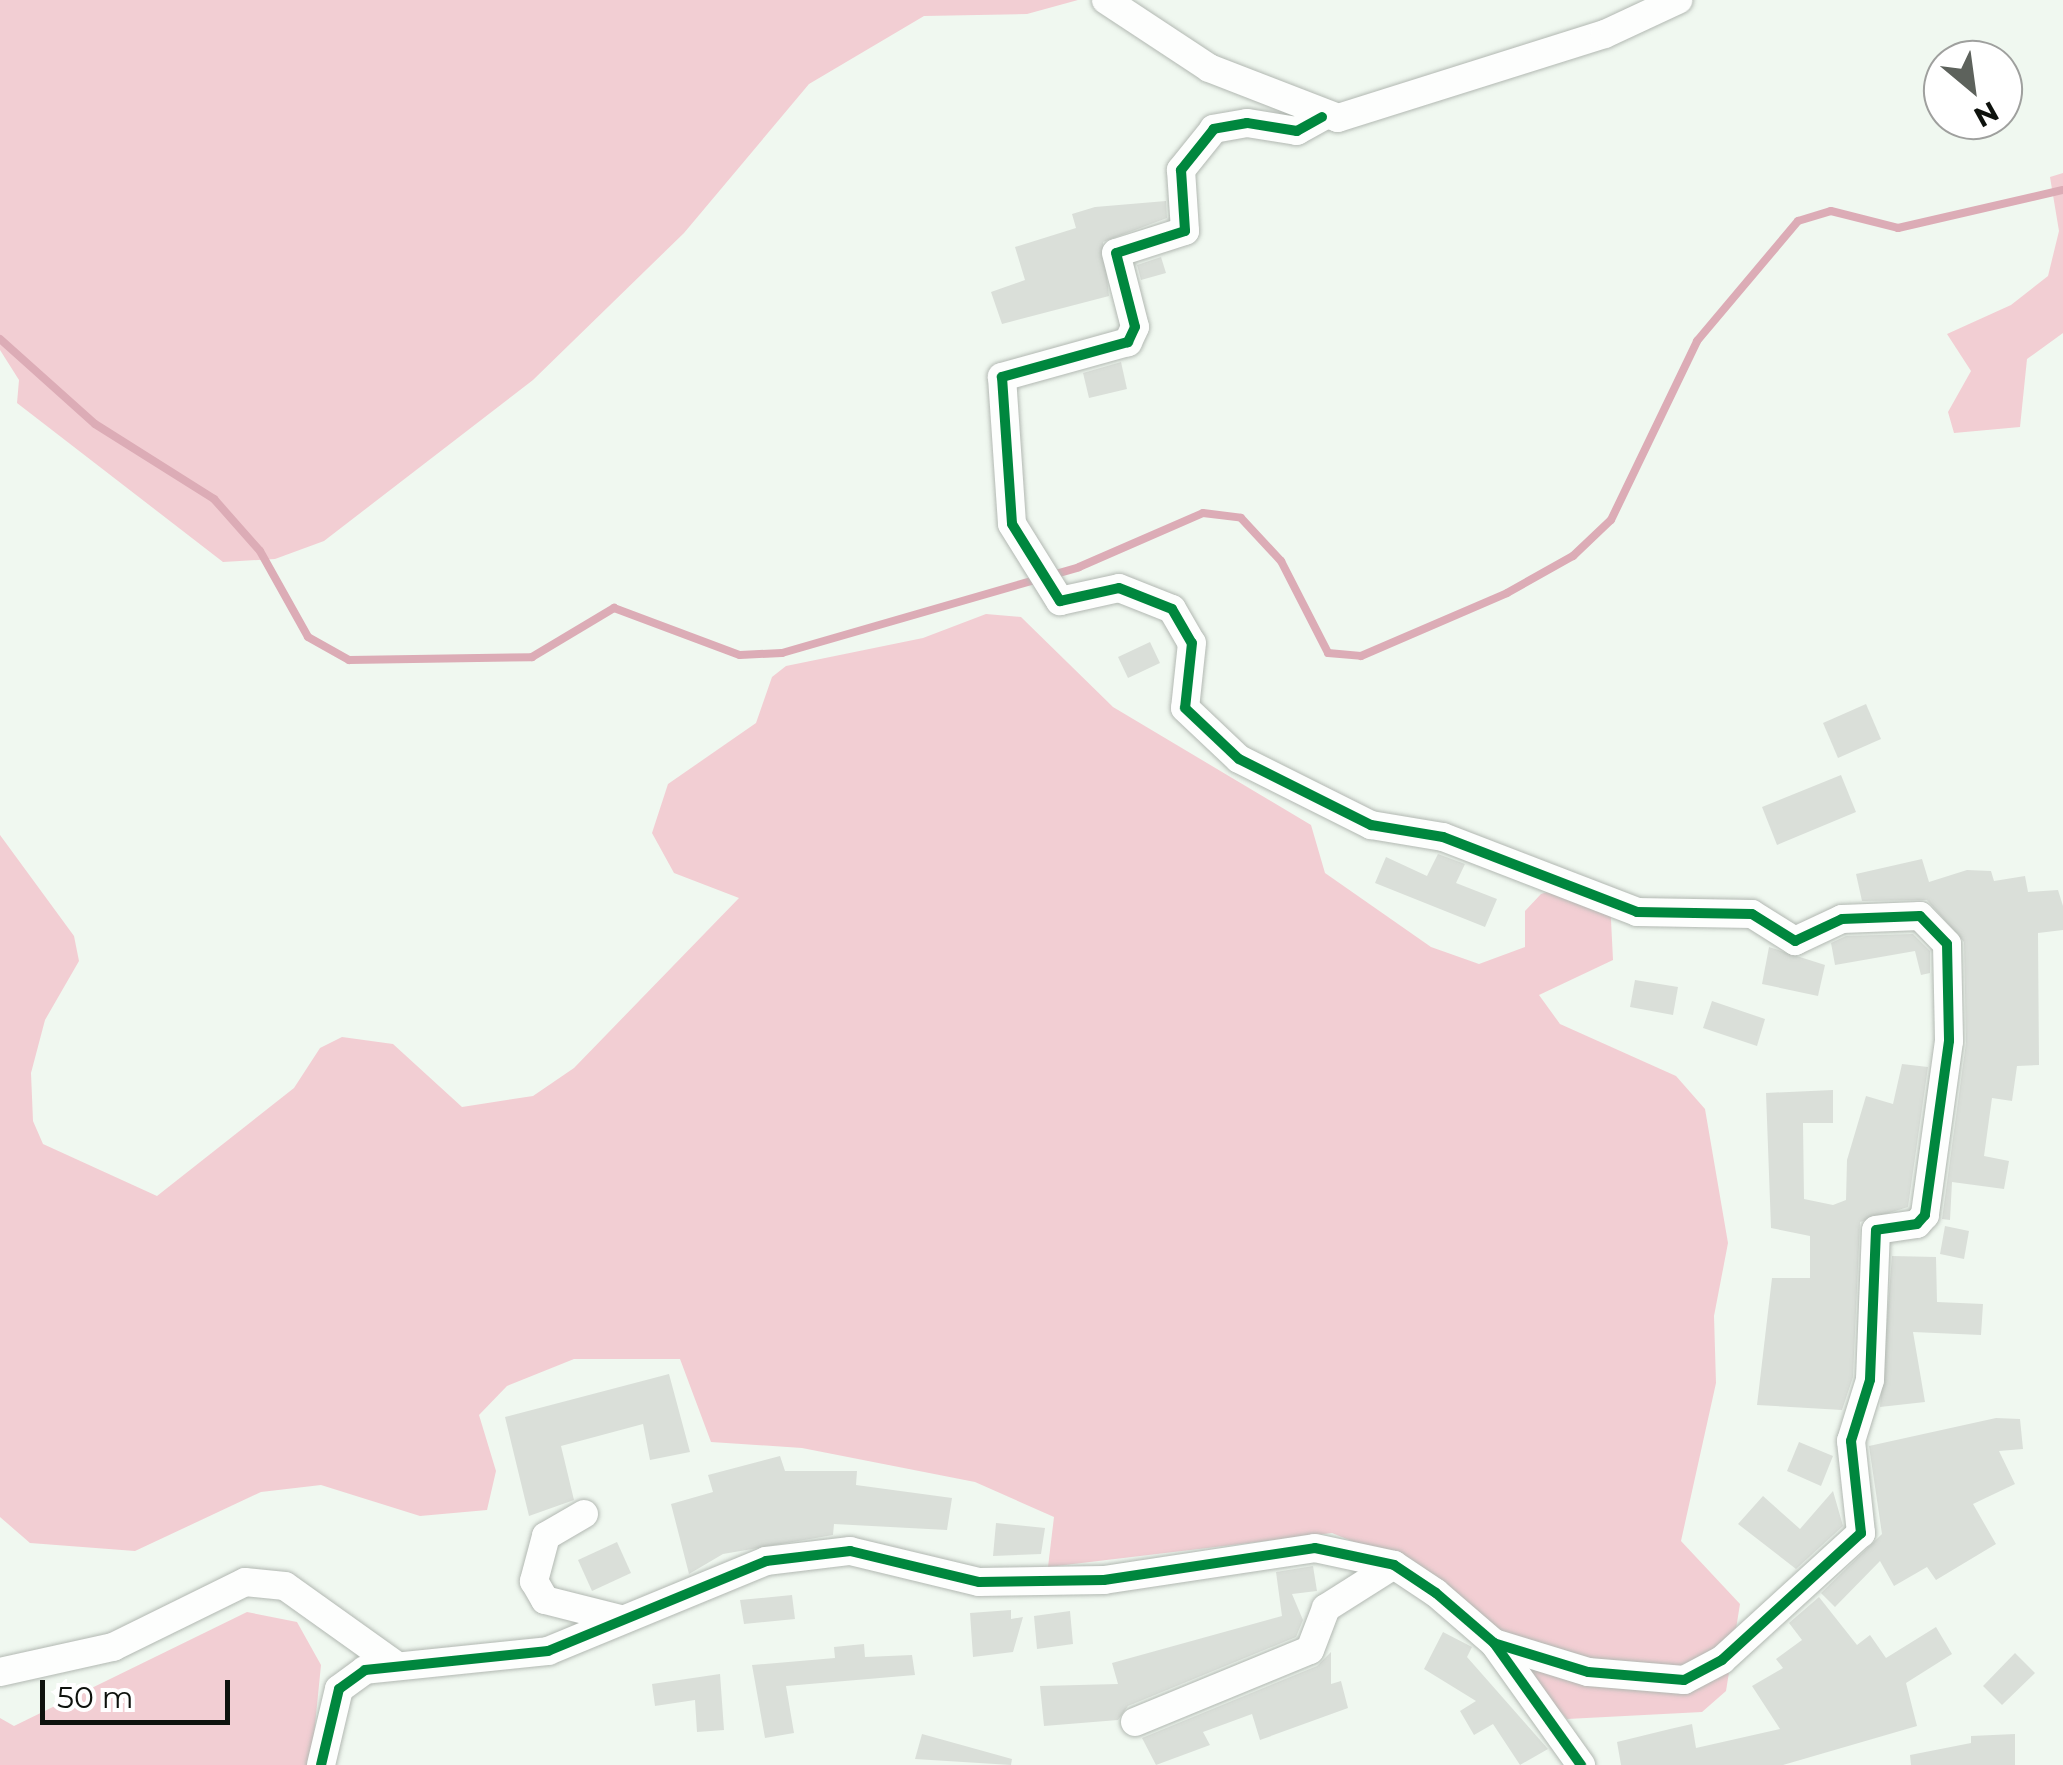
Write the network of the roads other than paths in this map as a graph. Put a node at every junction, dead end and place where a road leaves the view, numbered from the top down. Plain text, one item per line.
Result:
1 (1106, 0) edge
2 (1678, 0) edge
3 (1322, 117) junction
4 (584, 1514) dead end
5 (1394, 1564) junction
6 (620, 1619) junction
7 (1494, 1643) junction
8 (394, 1663) junction
9 (0, 1672) edge
10 (1136, 1722) dead end
11 (321, 1765) edge
12 (1581, 1765) edge

1 - 3 street
2 - 3 street
3 - 7 street
4 - 6 street
5 - 6 street
5 - 7 street
5 - 10 street
6 - 8 street
7 - 12 street
8 - 9 street
8 - 11 street

